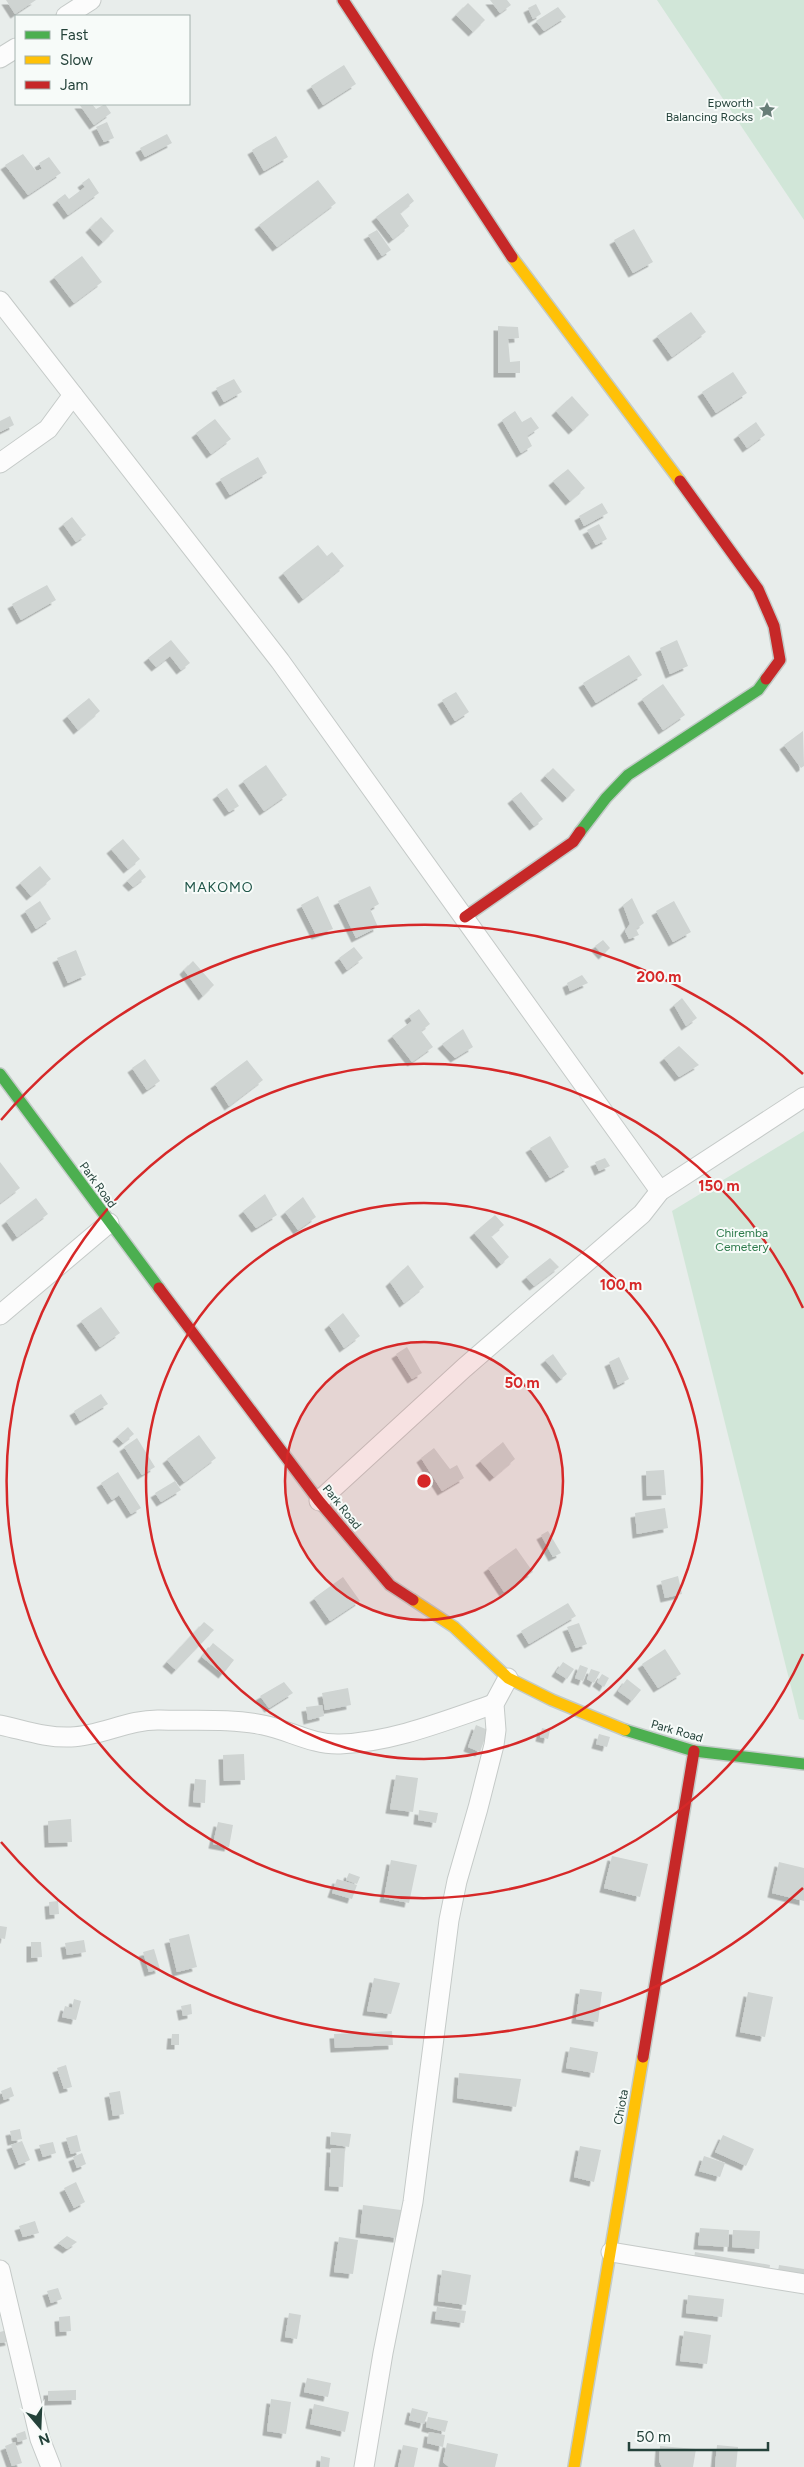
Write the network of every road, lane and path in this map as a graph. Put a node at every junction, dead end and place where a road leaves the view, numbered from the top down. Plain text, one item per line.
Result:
1 (91, 0) edge
2 (343, 0) edge
3 (68, 15) edge
4 (15, 49) edge
5 (0, 58) edge
6 (0, 301) edge
7 (73, 394) junction
8 (0, 463) edge
9 (465, 917) junction
10 (0, 1074) edge
11 (804, 1097) edge
12 (660, 1191) junction
13 (109, 1222) junction
14 (0, 1315) edge
15 (319, 1501) junction
16 (508, 1678) junction
17 (494, 1704) junction
18 (0, 1725) edge
19 (694, 1752) junction
20 (804, 1764) edge
21 (611, 2252) junction
22 (0, 2270) edge
23 (804, 2284) edge
24 (51, 2467) edge
25 (364, 2467) edge
26 (574, 2467) edge

1 - 3 street
2 - 9 street
4 - 5 street
6 - 7 street
7 - 8 street
7 - 9 street
9 - 12 street
10 - 13 street, Park Road
11 - 12 street
12 - 15 street
13 - 14 street
13 - 15 street, Park Road
15 - 16 street, Park Road
16 - 17 street
16 - 19 street, Park Road
17 - 18 street
17 - 25 street
19 - 20 street, Park Road
19 - 21 street, Chiota
21 - 23 street
21 - 26 street, Chiota
22 - 24 street

